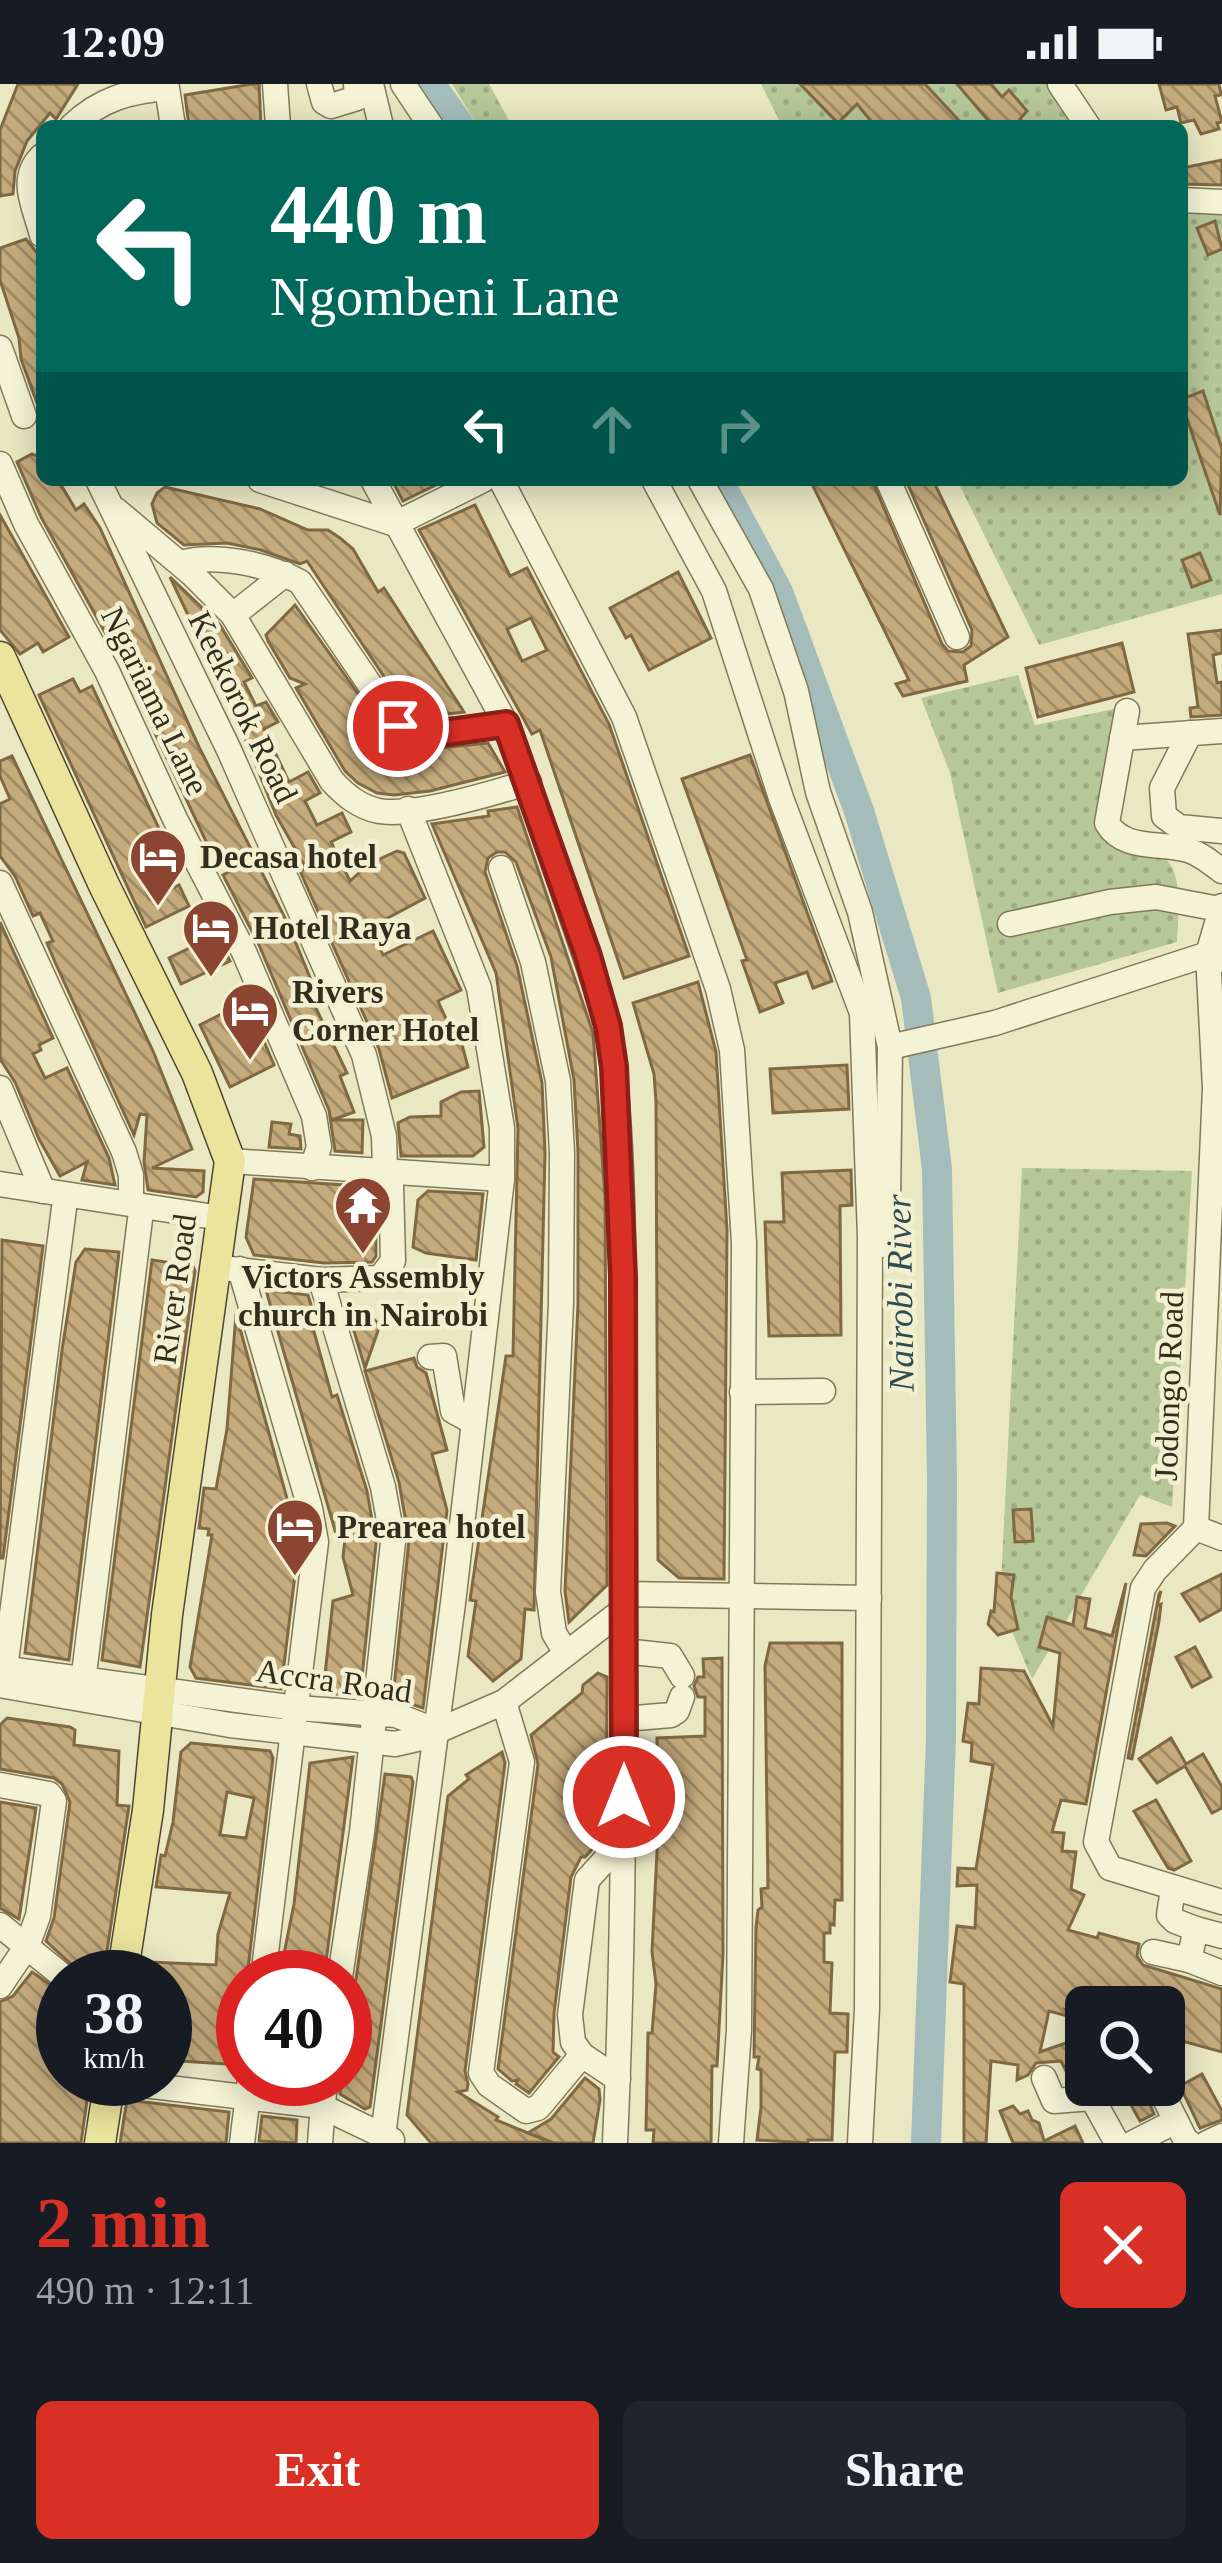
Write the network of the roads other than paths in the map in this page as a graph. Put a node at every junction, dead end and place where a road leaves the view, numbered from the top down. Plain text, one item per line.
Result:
1 (275, 84) edge
2 (320, 84) edge
3 (356, 84) edge
4 (371, 84) edge
5 (403, 84) edge
6 (1060, 84) edge
7 (165, 86) edge
8 (85, 120) edge
9 (172, 120) edge
10 (278, 120) edge
11 (380, 120) edge
12 (427, 120) edge
13 (1084, 120) edge
14 (36, 162) edge
15 (1188, 200) edge
16 (1222, 202) edge
17 (36, 214) edge
18 (0, 348) edge
19 (16, 411) edge
20 (0, 464) edge
21 (101, 486) edge
22 (298, 486) edge
23 (376, 486) edge
24 (470, 486) edge
25 (504, 486) edge
26 (657, 486) edge
27 (703, 486) edge
28 (891, 486) edge
29 (109, 505) junction
30 (395, 524) junction
31 (180, 563) junction
32 (286, 574) junction
33 (233, 615) junction
34 (957, 637) dead end
35 (0, 656) edge
36 (1127, 712) dead end
37 (506, 724) junction
38 (1222, 731) edge
39 (1190, 733) junction
40 (1122, 738) junction
41 (529, 782) junction
42 (408, 809) junction
43 (1222, 831) edge
44 (501, 868) dead end
45 (1222, 871) edge
46 (0, 883) edge
47 (1220, 907) edge
48 (1010, 924) dead end
49 (1215, 958) edge
50 (890, 1047) junction
51 (0, 1088) edge
52 (230, 1161) junction
53 (312, 1168) junction
54 (385, 1169) junction
55 (502, 1178) junction
56 (0, 1184) edge
57 (43, 1191) junction
58 (0, 1199) edge
59 (72, 1205) junction
60 (135, 1210) junction
61 (220, 1224) junction
62 (227, 1268) junction
63 (321, 1280) junction
64 (868, 1318) junction
65 (430, 1357) dead end
66 (823, 1391) dead end
67 (742, 1392) junction
68 (473, 1422) junction
69 (1196, 1528) junction
70 (1222, 1538) edge
71 (742, 1596) junction
72 (869, 1598) junction
73 (623, 1602) junction
74 (623, 1651) junction
75 (566, 1653) junction
76 (2, 1674) edge
77 (83, 1682) junction
78 (161, 1702) junction
79 (504, 1702) junction
80 (374, 1712) junction
81 (625, 1719) junction
82 (294, 1720) junction
83 (434, 1730) junction
84 (369, 1743) junction
85 (0, 1785) edge
86 (623, 1840) junction
87 (1173, 1888) junction
88 (1222, 1903) edge
89 (0, 1925) edge
90 (1196, 1929) junction
91 (1222, 1936) edge
92 (27, 1946) junction
93 (131, 1950) edge
94 (266, 1950) edge
95 (344, 1950) edge
96 (1153, 1952) dead end
97 (36, 1954) edge
98 (1189, 1960) junction
99 (1222, 1972) edge
100 (0, 1986) edge
101 (582, 2055) junction
102 (1044, 2078) dead end
103 (618, 2079) junction
104 (106, 2106) edge
105 (246, 2106) edge
106 (321, 2106) joint
107 (1168, 2106) edge
108 (1176, 2121) junction
109 (1222, 2136) edge
110 (387, 2140) edge
111 (100, 2143) edge
112 (242, 2143) edge
113 (320, 2143) edge
114 (615, 2143) edge
115 (731, 2143) edge
116 (860, 2143) edge
117 (1117, 2143) edge
118 (1133, 2143) edge
119 (1190, 2143) edge
120 (1207, 2143) edge

1 - 10 street
2 - 3 street
4 - 11 street
5 - 12 street
6 - 13 street
7 - 8 street
7 - 9 street
14 - 17 street
15 - 16 street
18 - 19 street
20 - 53 street, Ngariama Lane
21 - 29 street, Keekorok Road
22 - 30 street
23 - 30 street
24 - 30 street
25 - 67 street
26 - 64 street
27 - 50 street
28 - 34 street
29 - 31 street
29 - 54 street, Keekorok Road
30 - 37 street
31 - 32 street
31 - 33 street
32 - 33 street
32 - 37 street
33 - 42 street
35 - 52 main road, River Road
36 - 40 street
37 - 41 street
38 - 39 street
39 - 40 street
39 - 43 street
40 - 45 street
41 - 42 street
41 - 73 street
42 - 55 street
44 - 75 street
46 - 60 street
47 - 48 street
47 - 49 street, Jodongo Road
49 - 50 street
49 - 69 street, Jodongo Road
50 - 64 street
51 - 57 street
52 - 53 street
52 - 61 main road, River Road
53 - 54 street
54 - 55 street
54 - 63 street, Keekorok Road
55 - 68 street
56 - 57 street
57 - 59 street
58 - 59 street
59 - 60 street
59 - 76 street
60 - 61 street
60 - 77 street
61 - 62 main road, River Road
62 - 63 street
62 - 78 main road, River Road
62 - 82 street
63 - 80 street
64 - 72 street
65 - 68 street
66 - 67 street
67 - 71 street
68 - 83 street
69 - 70 street
69 - 87 street, Jodongo Road
71 - 72 street
71 - 73 street
71 - 115 street
72 - 116 street
73 - 74 street
73 - 75 street
74 - 81 street
74 - 81 street
75 - 79 street
76 - 77 street, Accra Road
76 - 78 street, Accra Road
77 - 78 street, Accra Road
78 - 82 street, Accra Road
78 - 93 main road, River Road
79 - 83 street
79 - 101 street
80 - 82 street, Accra Road
80 - 83 street, Accra Road
80 - 84 street
81 - 86 street
82 - 84 street, Accra Road
82 - 94 street
83 - 84 street, Accra Road
83 - 110 street
84 - 95 street
85 - 92 street
86 - 101 street
86 - 103 street
87 - 88 street, Jodongo Road
87 - 90 street
89 - 92 street
90 - 91 street
90 - 98 street
92 - 97 street
92 - 100 street
96 - 98 street
98 - 99 street
101 - 103 street
102 - 117 street
103 - 114 street
104 - 111 main road
105 - 112 street
106 - 110 street
106 - 113 street
107 - 108 street
108 - 118 street
108 - 119 street
109 - 120 street

